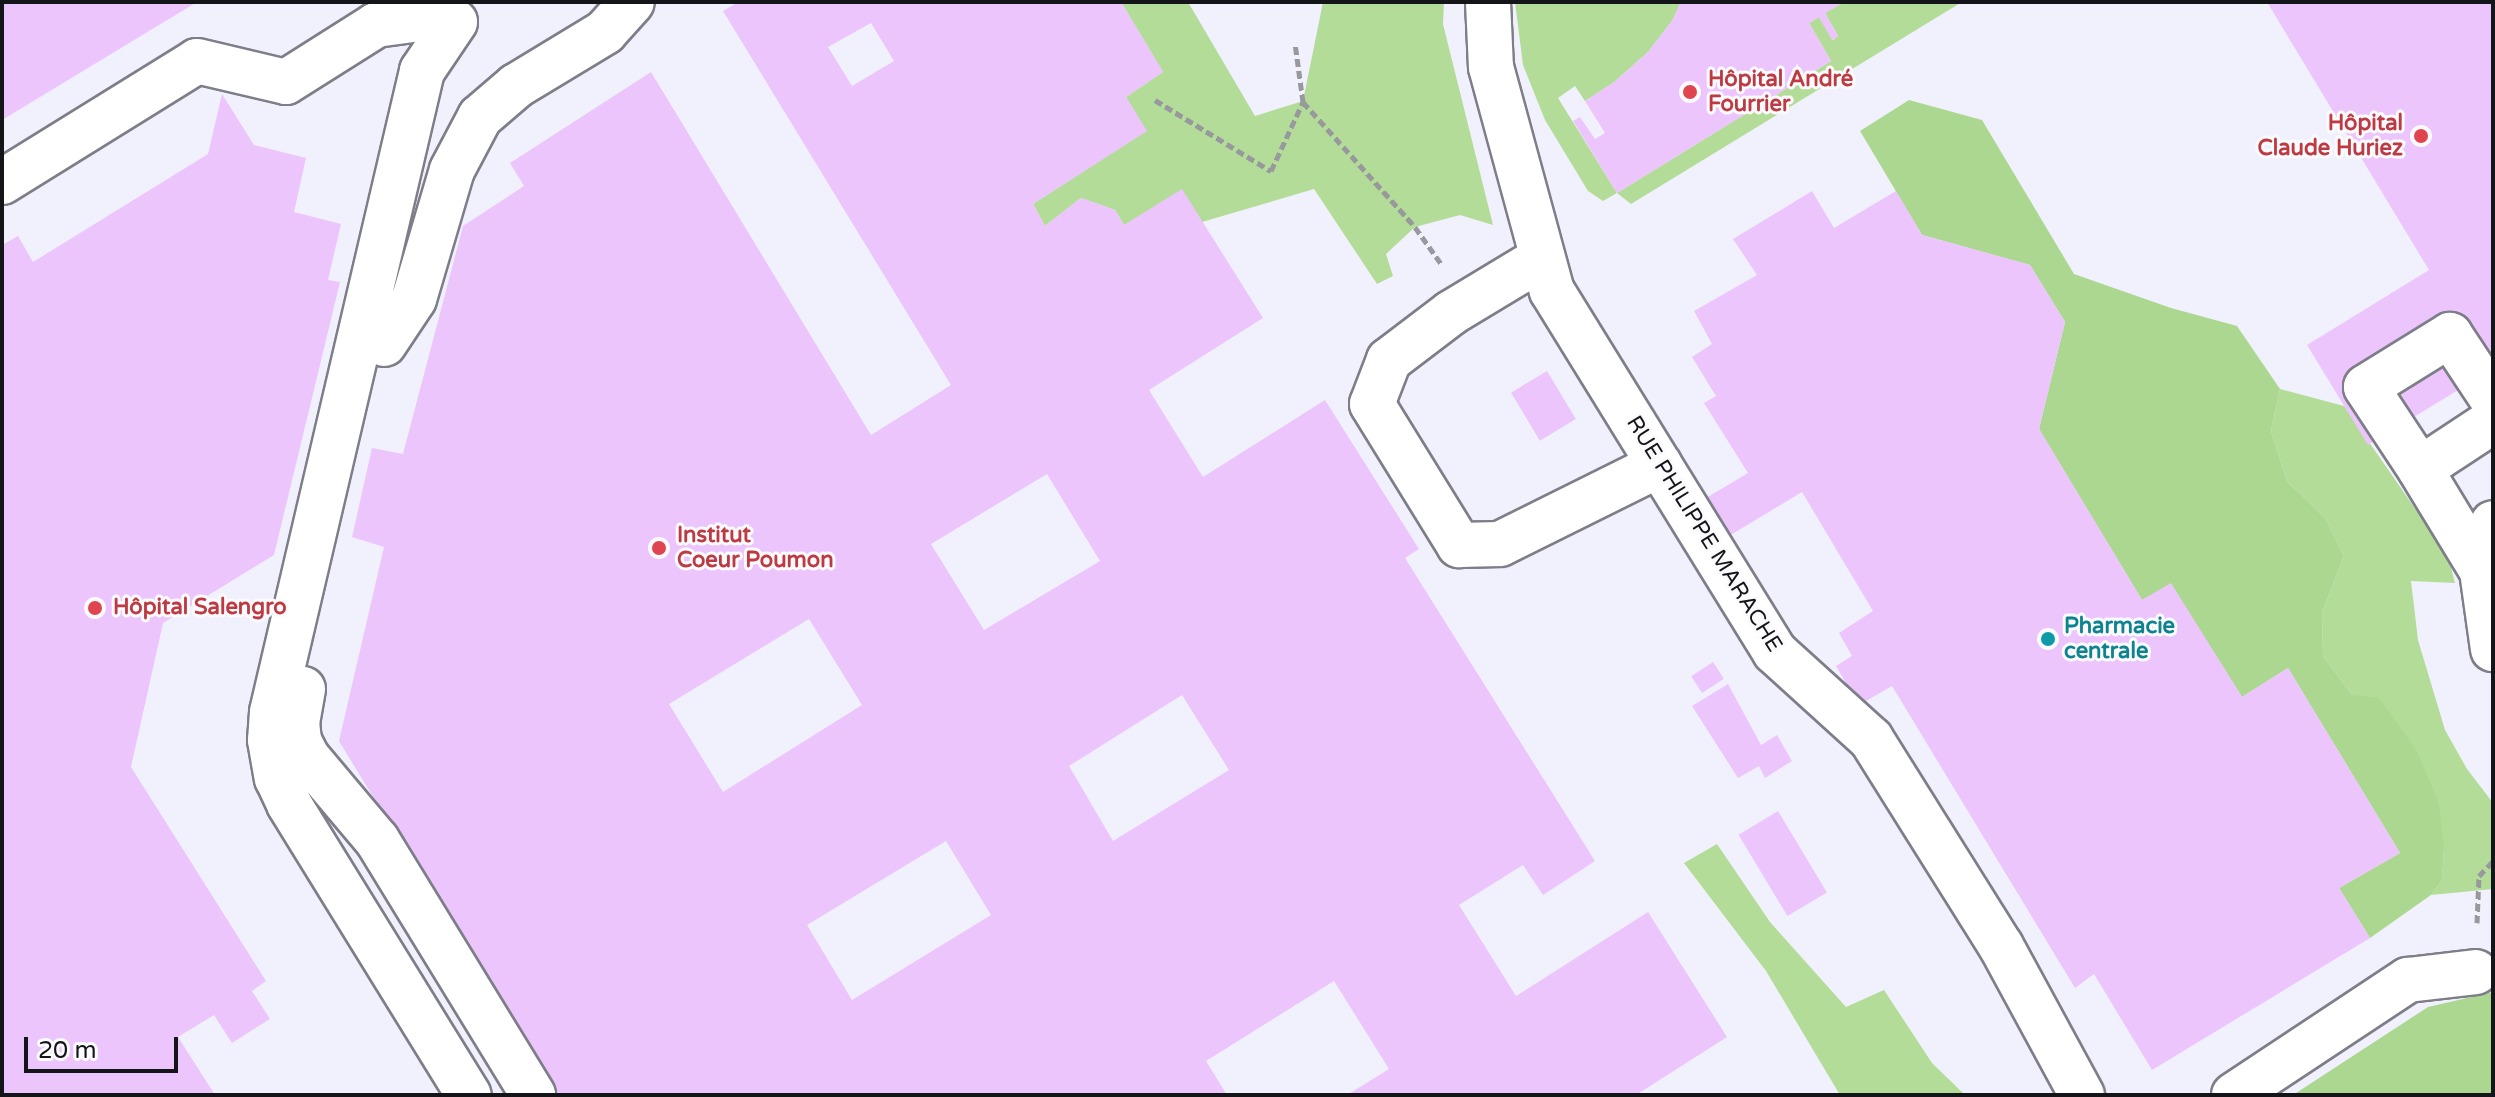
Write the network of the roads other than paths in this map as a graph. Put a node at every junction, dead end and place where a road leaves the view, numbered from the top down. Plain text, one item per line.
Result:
1 (632, 2) edge
2 (1488, 2) edge
3 (460, 12) edge
4 (2, 182) edge
5 (1542, 258) junction
6 (384, 344) junction
7 (2493, 400) edge
8 (2493, 421) edge
9 (1659, 465) junction
10 (2420, 469) junction
11 (2493, 523) edge
12 (2482, 571) junction
13 (2493, 649) edge
14 (2476, 972) road end
15 (469, 1095) edge
16 (533, 1095) edge
17 (2082, 1095) edge
18 (2234, 1095) edge

1 - 6 street
2 - 5 street, RUE PHILIPPE MARACHE
3 - 4 street
3 - 6 street
3 - 15 street
5 - 9 street, RUE PHILIPPE MARACHE
5 - 9 street
6 - 16 street
7 - 10 street
8 - 10 street
9 - 17 street, RUE PHILIPPE MARACHE
10 - 12 street
11 - 12 street
12 - 13 street
14 - 18 street

